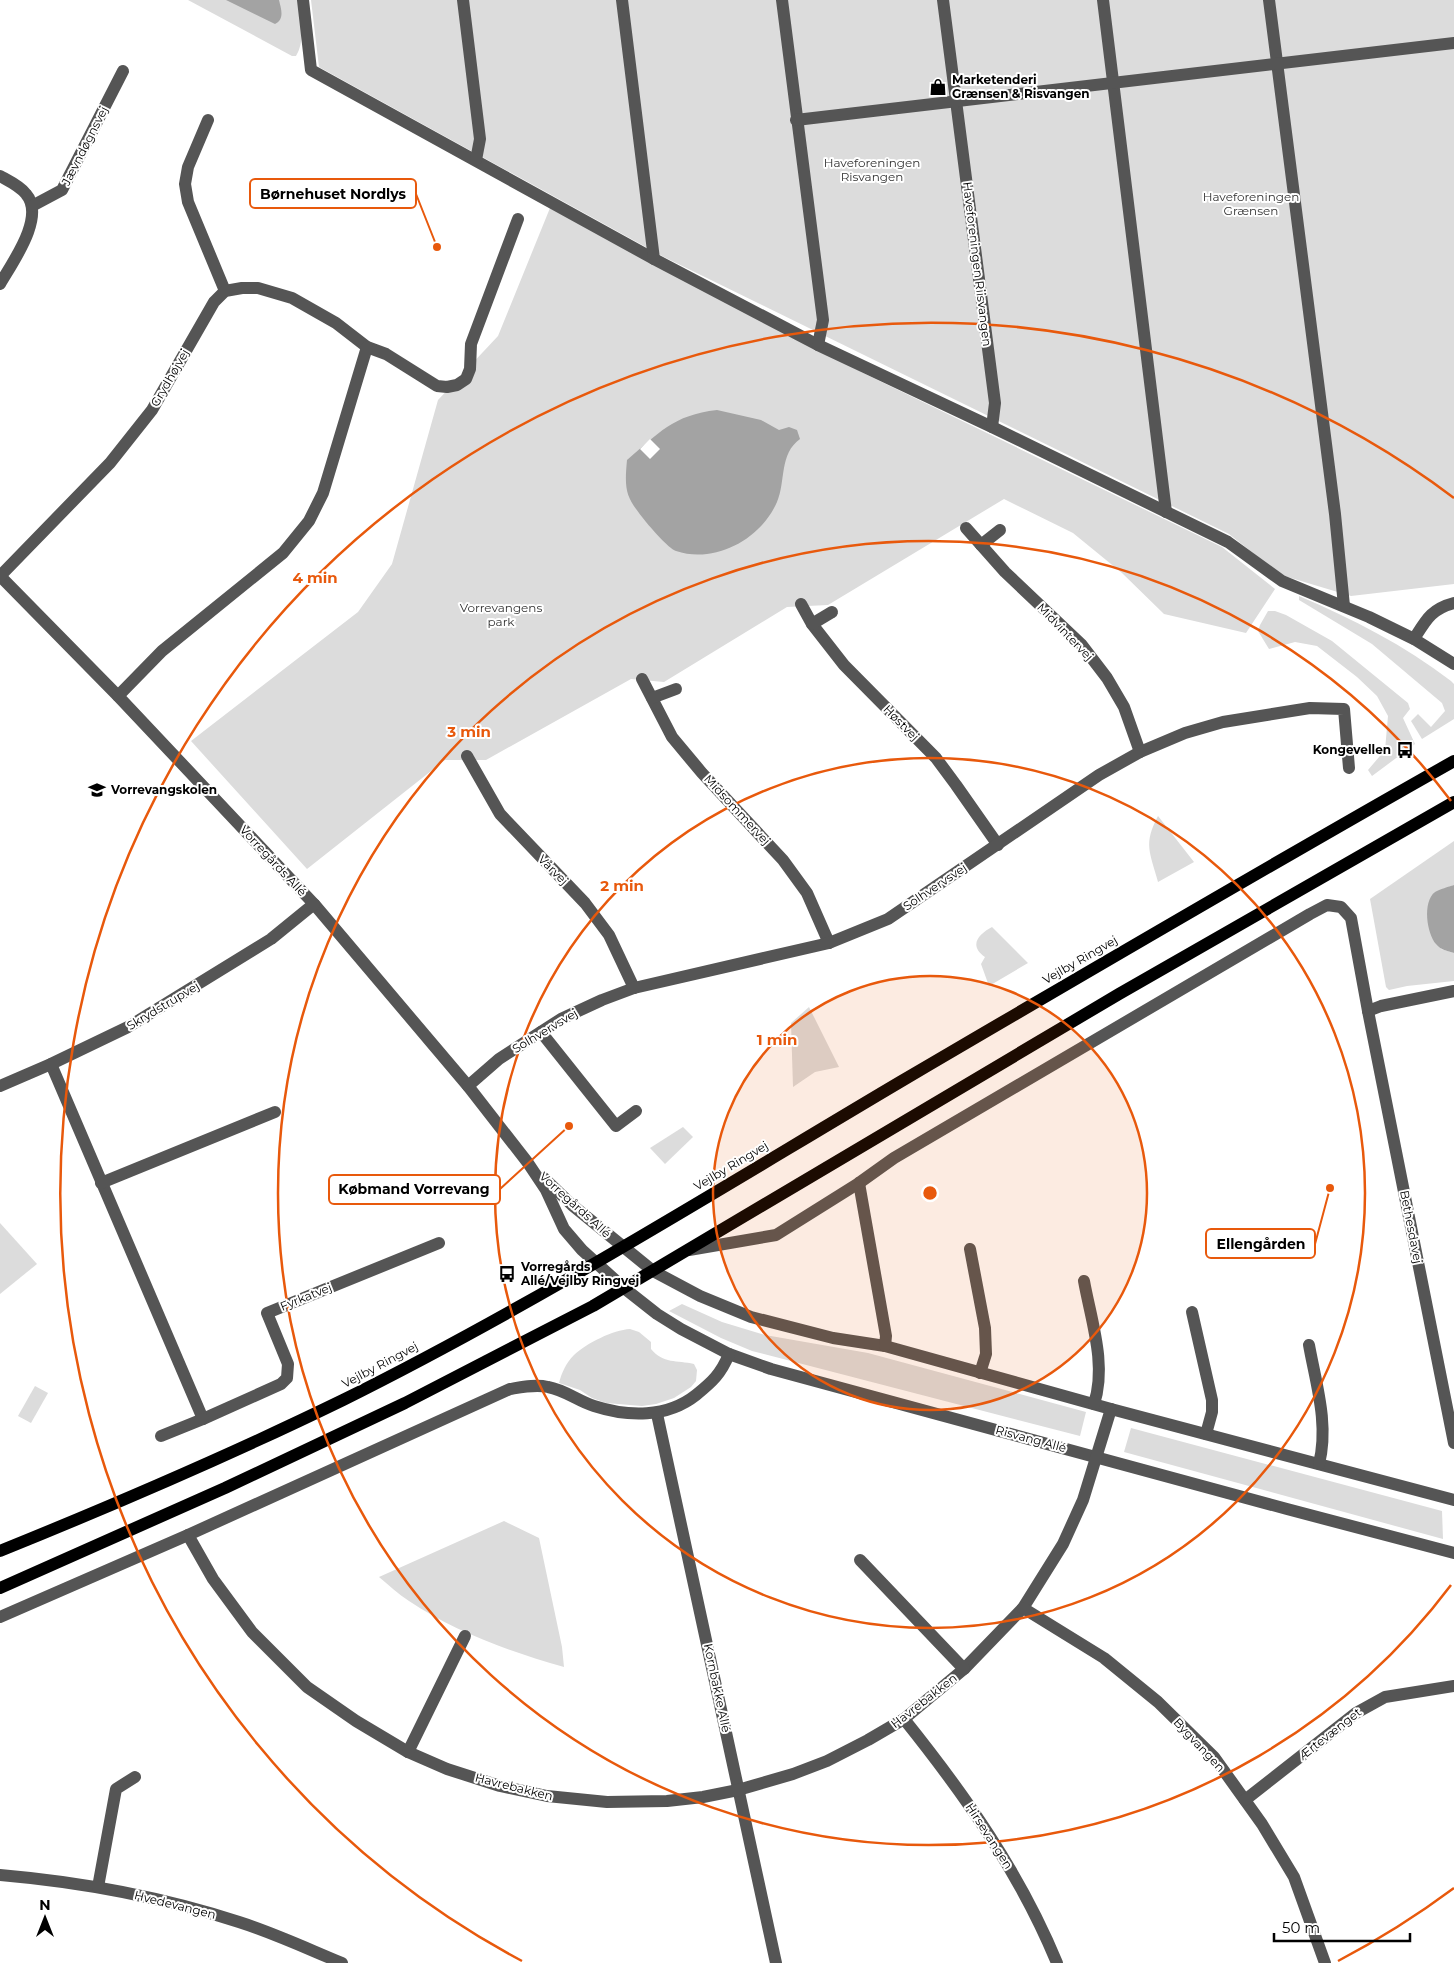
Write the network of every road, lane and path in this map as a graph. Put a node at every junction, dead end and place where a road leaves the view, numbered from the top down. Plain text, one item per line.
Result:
1 (303, 0) edge
2 (463, 0) edge
3 (622, 0) edge
4 (782, 0) edge
5 (943, 0) edge
6 (1103, 0) edge
7 (1269, 0) edge
8 (1454, 42) edge
9 (1278, 64) junction
10 (123, 71) dead end
11 (1114, 83) junction
12 (956, 100) junction
13 (208, 120) dead end
14 (796, 120) junction
15 (476, 160) junction
16 (0, 176) edge
17 (32, 206) junction
18 (518, 219) dead end
19 (654, 260) junction
20 (0, 284) edge
21 (225, 291) junction
22 (818, 344) junction
23 (367, 347) junction
24 (992, 426) junction
25 (1166, 512) junction
26 (966, 528) dead end
27 (1000, 530) dead end
28 (981, 545) junction
29 (0, 576) edge
30 (1454, 603) edge
31 (801, 604) dead end
32 (1344, 606) junction
33 (832, 612) dead end
34 (812, 624) junction
35 (1414, 639) junction
36 (1454, 664) edge
37 (642, 679) dead end
38 (676, 689) dead end
39 (118, 696) junction
40 (652, 698) junction
41 (1140, 752) junction
42 (467, 756) dead end
43 (1454, 760) edge
44 (1349, 768) dead end
45 (1454, 802) edge
46 (998, 845) junction
47 (314, 904) junction
48 (829, 943) junction
49 (634, 988) junction
50 (1454, 992) edge
51 (1368, 1011) junction
52 (541, 1032) junction
53 (51, 1064) junction
54 (0, 1086) edge
55 (468, 1086) junction
56 (636, 1111) dead end
57 (275, 1112) dead end
58 (528, 1163) junction
59 (101, 1183) junction
60 (859, 1183) junction
61 (439, 1243) dead end
62 (622, 1246) junction
63 (970, 1249) dead end
64 (689, 1250) junction
65 (594, 1263) junction
66 (653, 1271) junction
67 (1084, 1281) dead end
68 (624, 1288) junction
69 (1192, 1312) dead end
70 (1309, 1345) dead end
71 (885, 1346) junction
72 (729, 1354) junction
73 (980, 1373) junction
74 (1094, 1404) junction
75 (1111, 1409) junction
76 (657, 1414) junction
77 (203, 1418) junction
78 (1206, 1434) junction
79 (161, 1436) dead end
80 (1454, 1444) edge
81 (1096, 1457) junction
82 (1319, 1464) junction
83 (1454, 1500) edge
84 (188, 1535) junction
85 (0, 1551) edge
86 (1454, 1553) edge
87 (860, 1560) dead end
88 (0, 1588) edge
89 (1023, 1608) junction
90 (0, 1617) edge
91 (465, 1636) dead end
92 (964, 1670) junction
93 (1454, 1686) edge
94 (904, 1719) junction
95 (408, 1752) junction
96 (135, 1777) dead end
97 (738, 1790) junction
98 (1245, 1800) junction
99 (0, 1874) edge
100 (98, 1888) junction
101 (342, 1963) edge
102 (776, 1963) edge
103 (1057, 1963) edge
104 (1325, 1963) edge

1 - 15 street
2 - 15 street
3 - 19 street
4 - 14 street
5 - 12 street, Haveforeningen Riisvangen
6 - 11 street
7 - 9 street
8 - 9 street
9 - 11 street
9 - 32 street
10 - 17 street, Jævndøgnsvej
11 - 12 street
11 - 25 street
12 - 14 street
12 - 24 street, Haveforeningen Riisvangen
13 - 21 street
14 - 22 street
15 - 19 street
16 - 17 street
17 - 20 street
18 - 23 street
19 - 22 street
21 - 23 street
21 - 29 street, Grydhøjvej
22 - 24 street
23 - 39 street
24 - 25 street
25 - 32 street
26 - 28 street, Midvintervej
27 - 28 street
28 - 41 street, Midvintervej
29 - 39 street, Vorregårds Allé
30 - 35 street
31 - 34 street, Høstvej
32 - 35 street
33 - 34 street
34 - 46 street, Høstvej
35 - 36 street
37 - 40 street, Midsommervej
38 - 40 street
39 - 47 street, Vorregårds Allé
40 - 48 street, Midsommervej
41 - 44 street, Solhvervsvej
41 - 46 street, Solhvervsvej
42 - 49 street, Vårvej
43 - 62 main road, Vejlby Ringvej
45 - 64 main road
46 - 48 street, Solhvervsvej
47 - 53 street, Skrydstrupvej
47 - 55 street, Vorregårds Allé
48 - 49 street, Solhvervsvej
49 - 52 street, Solhvervsvej
50 - 51 street
51 - 60 street
51 - 80 street, Bethesdavej
52 - 55 street, Solhvervsvej
52 - 56 street
53 - 54 street, Skrydstrupvej
53 - 59 street
55 - 58 street, Vorregårds Allé
57 - 59 street
58 - 62 street, Vorregårds Allé
58 - 65 street, Vorregårds Allé
59 - 77 street
60 - 64 street
60 - 71 street
61 - 77 street, Fyrkatvej
62 - 65 main road, Vejlby Ringvej
62 - 66 street, Vorregårds Allé
63 - 73 street
64 - 66 main road
65 - 68 street, Vorregårds Allé
65 - 85 main road, Vejlby Ringvej
66 - 68 main road
66 - 71 street
67 - 74 street
68 - 72 street, Risvang Allé
68 - 88 main road
69 - 78 street
70 - 82 street
71 - 73 street
72 - 76 street
72 - 81 street, Risvang Allé
73 - 74 street
74 - 75 street
75 - 78 street
75 - 81 street, Havrebakken
76 - 84 street
76 - 97 street, Kornbakke Allé
77 - 79 street, Fyrkatvej
78 - 82 street
81 - 86 street, Risvang Allé
81 - 89 street, Havrebakken
82 - 83 street
84 - 90 street
84 - 95 street, Havrebakken
87 - 92 street, Havrebakken
89 - 92 street, Havrebakken
89 - 98 street, Bygvangen
91 - 95 street
92 - 94 street, Havrebakken
93 - 98 street, Ærtevænget
94 - 97 street, Havrebakken
94 - 103 street, Hirsevangen
95 - 97 street, Havrebakken
96 - 100 street
97 - 102 street, Kornbakke Allé
98 - 104 street, Bygvangen
99 - 100 street, Hvedevangen
100 - 101 street, Hvedevangen

